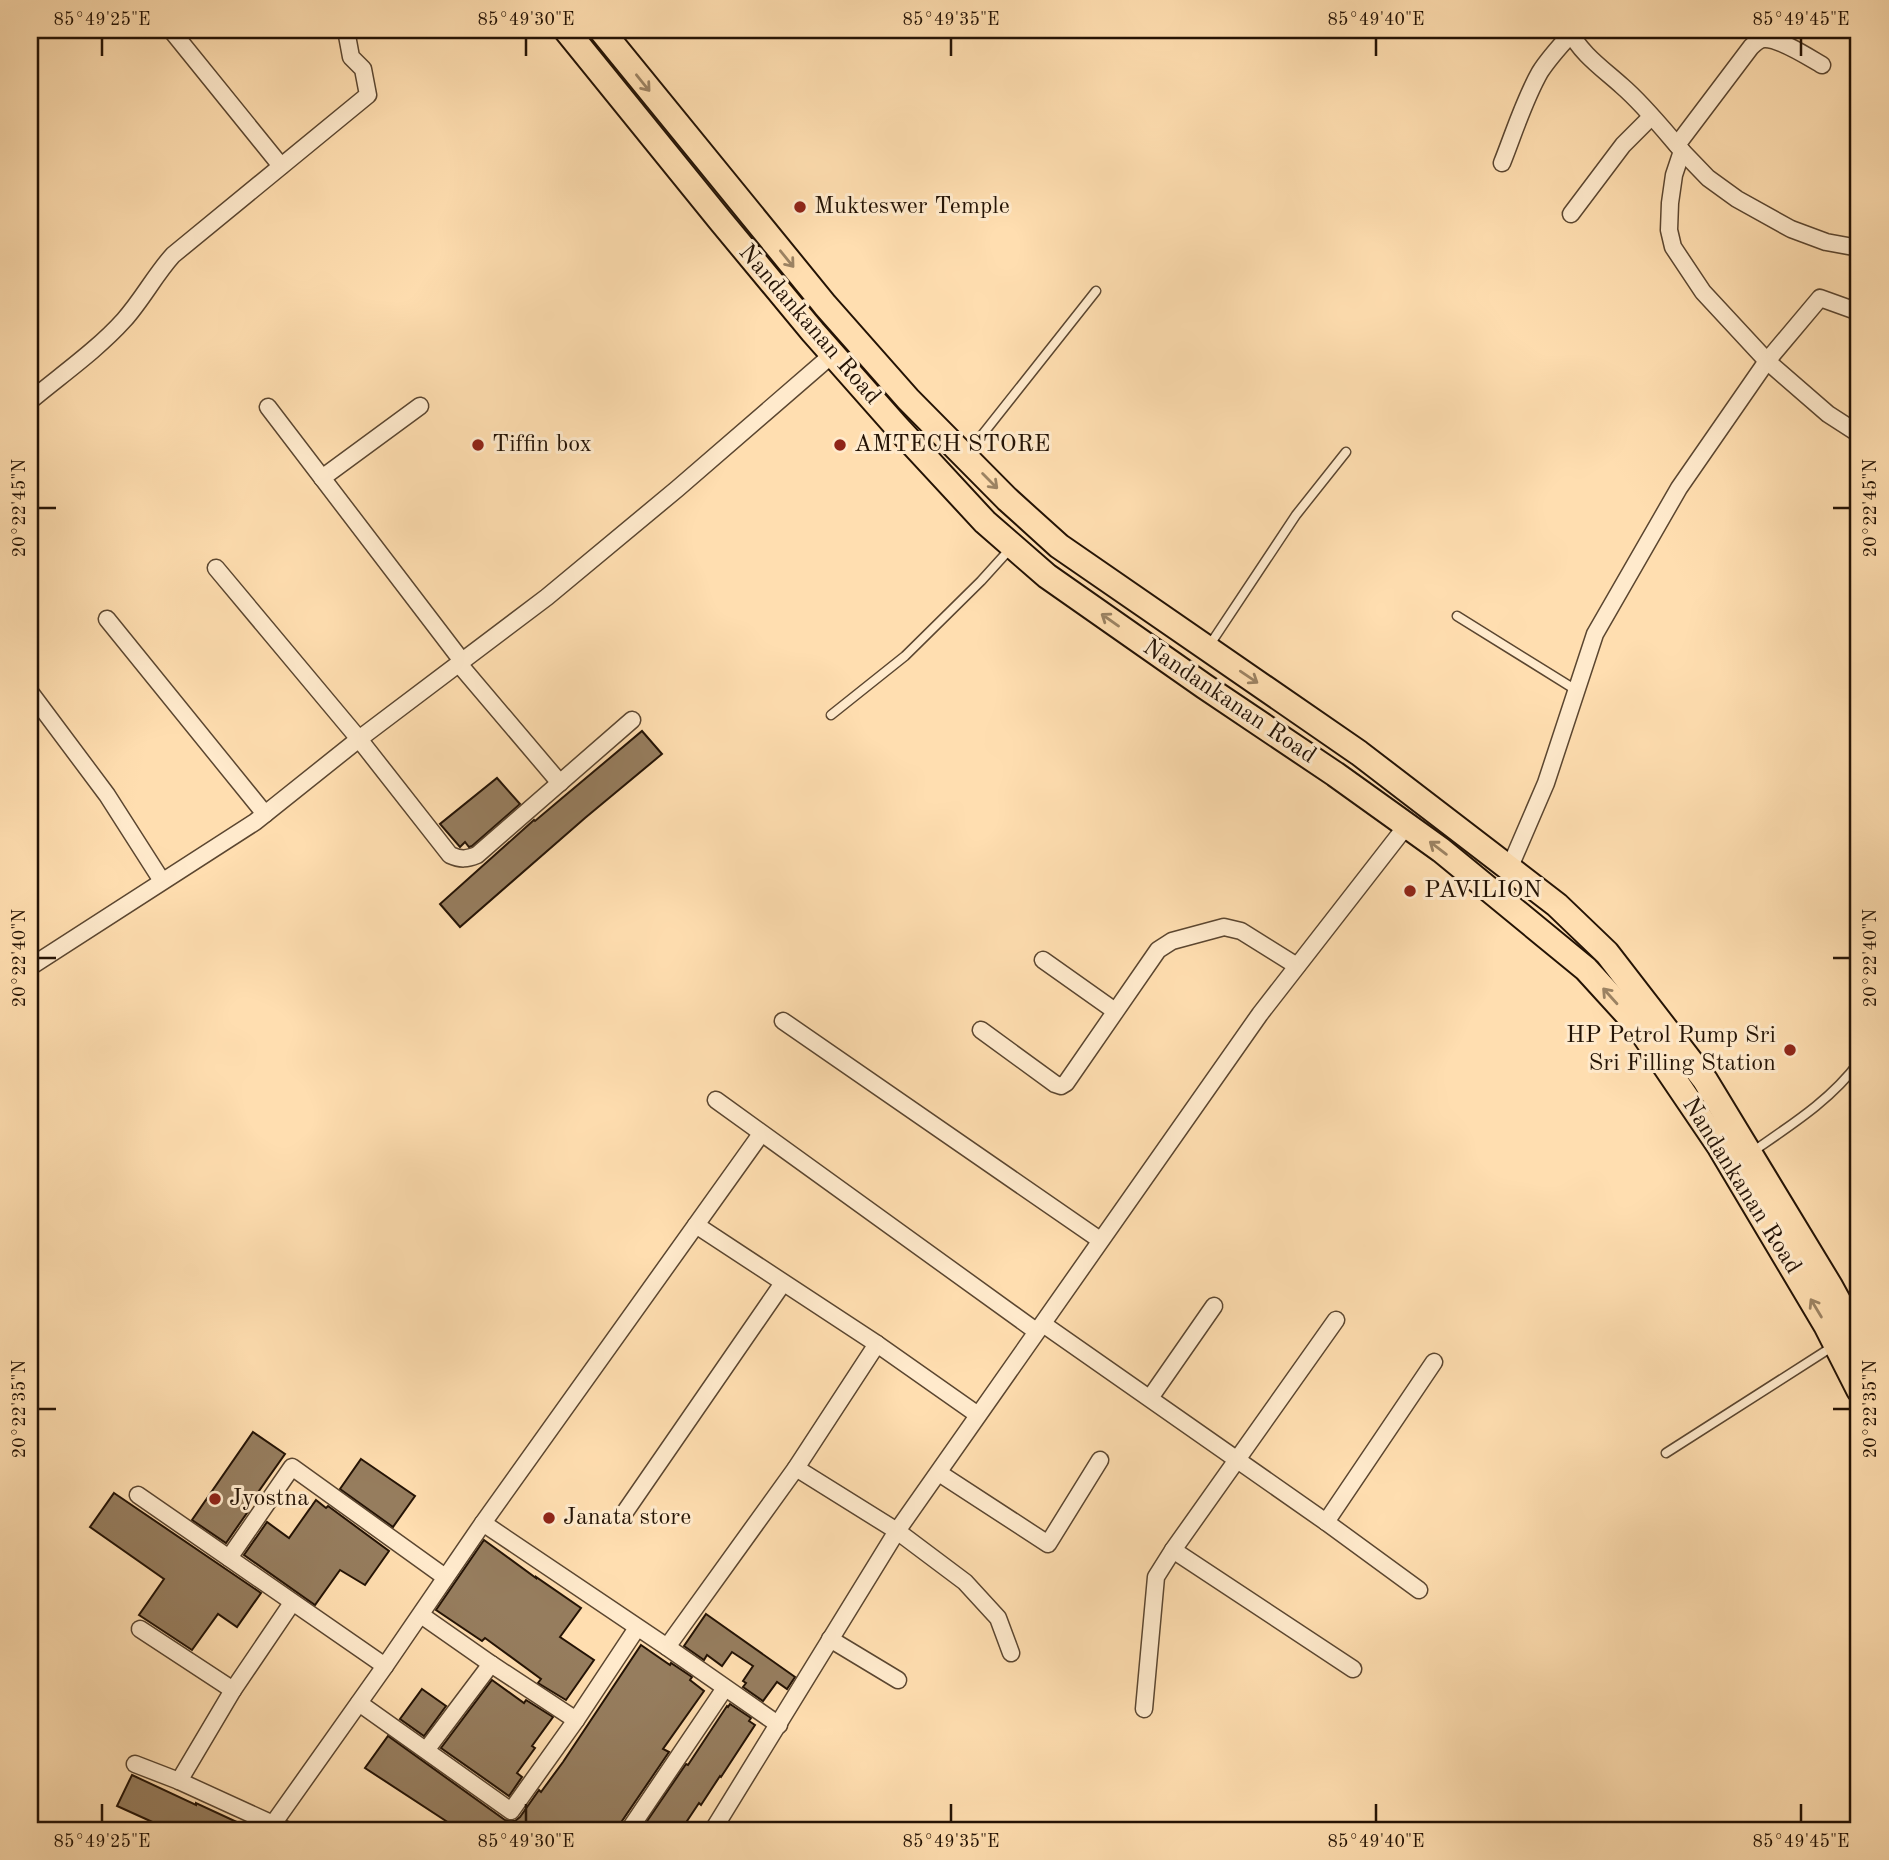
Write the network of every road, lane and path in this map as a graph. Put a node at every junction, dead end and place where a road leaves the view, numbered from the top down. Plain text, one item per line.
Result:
1 (171, 30) edge
2 (346, 30) edge
3 (566, 30) edge
4 (601, 30) edge
5 (1570, 32) edge
6 (1822, 65) dead end
7 (1651, 117) junction
8 (1680, 148) junction
9 (1502, 163) dead end
10 (281, 166) junction
11 (1572, 214) dead end
12 (1859, 248) edge
13 (1096, 291) dead end
14 (1859, 312) edge
15 (833, 354) junction
16 (1767, 360) junction
17 (30, 401) edge
18 (420, 406) dead end
19 (268, 407) dead end
20 (1859, 433) edge
21 (1346, 452) dead end
22 (965, 457) junction
23 (322, 478) junction
24 (1013, 546) junction
25 (216, 568) dead end
26 (1457, 616) dead end
27 (107, 619) dead end
28 (1207, 648) junction
29 (460, 663) junction
30 (1577, 690) junction
31 (30, 692) edge
32 (831, 715) dead end
33 (632, 720) dead end
34 (359, 739) junction
35 (1369, 761) junction
36 (560, 783) junction
37 (1351, 785) junction
38 (265, 814) junction
39 (1407, 825) junction
40 (1509, 869) junction
41 (162, 881) junction
42 (1043, 960) dead end
43 (1297, 966) junction
44 (30, 967) edge
45 (1115, 1011) junction
46 (783, 1021) dead end
47 (981, 1030) dead end
48 (1859, 1062) edge
49 (716, 1100) dead end
50 (761, 1135) junction
51 (1750, 1153) junction
52 (696, 1225) junction
53 (1100, 1240) junction
54 (783, 1283) junction
55 (1214, 1306) dead end
56 (1336, 1320) dead end
57 (1040, 1327) junction
58 (1848, 1342) edge
59 (877, 1344) junction
60 (1434, 1362) dead end
61 (1859, 1390) edge
62 (1150, 1398) junction
63 (978, 1415) junction
64 (1666, 1453) dead end
65 (1100, 1460) dead end
66 (1237, 1461) junction
67 (796, 1468) junction
68 (939, 1473) junction
69 (138, 1495) dead end
70 (625, 1512) dead end
71 (1326, 1522) junction
72 (483, 1523) junction
73 (897, 1531) junction
74 (1173, 1550) junction
75 (229, 1558) junction
76 (445, 1577) junction
77 (1419, 1590) dead end
78 (292, 1602) junction
79 (421, 1615) junction
80 (637, 1628) junction
81 (140, 1629) dead end
82 (830, 1639) junction
83 (667, 1647) junction
84 (1011, 1653) dead end
85 (491, 1664) junction
86 (385, 1666) junction
87 (1353, 1669) dead end
88 (898, 1680) dead end
89 (724, 1688) junction
90 (233, 1690) junction
91 (359, 1703) junction
92 (1144, 1709) dead end
93 (576, 1720) junction
94 (779, 1725) junction
95 (427, 1749) junction
96 (135, 1764) dead end
97 (179, 1781) junction
98 (279, 1827) edge
99 (629, 1830) edge
100 (713, 1830) edge

1 - 10 street
2 - 10 street
3 - 15 main road, Nandankanan Road
4 -> 22 main road, Nandankanan Road
5 - 7 street
5 - 9 street
6 - 8 street
7 - 8 street
7 - 11 street
8 - 12 street
8 - 16 street
10 - 17 street
13 - 22 lane
14 - 16 street
15 - 24 main road, Nandankanan Road
15 - 29 street
16 - 20 street
16 - 30 street
18 - 23 street
19 - 23 street
21 - 28 lane
22 -> 28 main road, Nandankanan Road
23 - 29 street
24 - 32 lane
37 -> 24 main road, Nandankanan Road
25 - 34 street
26 - 30 lane
27 - 38 street
28 -> 35 main road, Nandankanan Road
29 - 34 street
29 - 36 street
30 - 40 street
31 - 41 street
33 - 36 street
34 - 36 street
34 - 38 street
35 - 37 main road
35 - 40 main road, Nandankanan Road
37 - 39 main road, Nandankanan Road
38 - 41 street
39 - 43 street
58 -> 39 main road, Nandankanan Road
40 - 51 main road, Nandankanan Road
41 - 44 street
42 - 45 street
43 - 45 street
43 - 53 street
45 - 47 street
46 - 53 street
48 - 51 lane
49 - 50 street
50 - 52 street
50 - 57 street
51 - 58 main road, Nandankanan Road
52 - 54 street
52 - 72 street
53 - 57 street
54 - 59 street
54 - 70 street
55 - 62 street
56 - 66 street
57 - 62 street
57 - 63 street
58 - 61 main road, Nandankanan Road
58 - 64 lane
59 - 63 street
59 - 67 street
60 - 71 street
62 - 66 street
63 - 68 street
65 - 68 street
66 - 71 street
66 - 74 street
67 - 73 street
67 - 83 street
68 - 73 street
69 - 75 street
71 - 77 street
72 - 76 street
72 - 80 street
73 - 82 street
73 - 84 street
74 - 87 street
74 - 92 street
75 - 76 street
75 - 78 street
76 - 79 street
78 - 86 street
78 - 90 street
79 - 85 street
79 - 86 street
80 - 83 street
80 - 93 street
81 - 90 street
82 - 88 street
82 - 94 street
83 - 89 street
85 - 93 street
85 - 95 street
86 - 91 street
89 - 94 street
89 - 99 street
90 - 97 street
91 - 95 street
91 - 98 street
93 - 95 street
94 - 100 street
96 - 97 street
97 - 98 street

